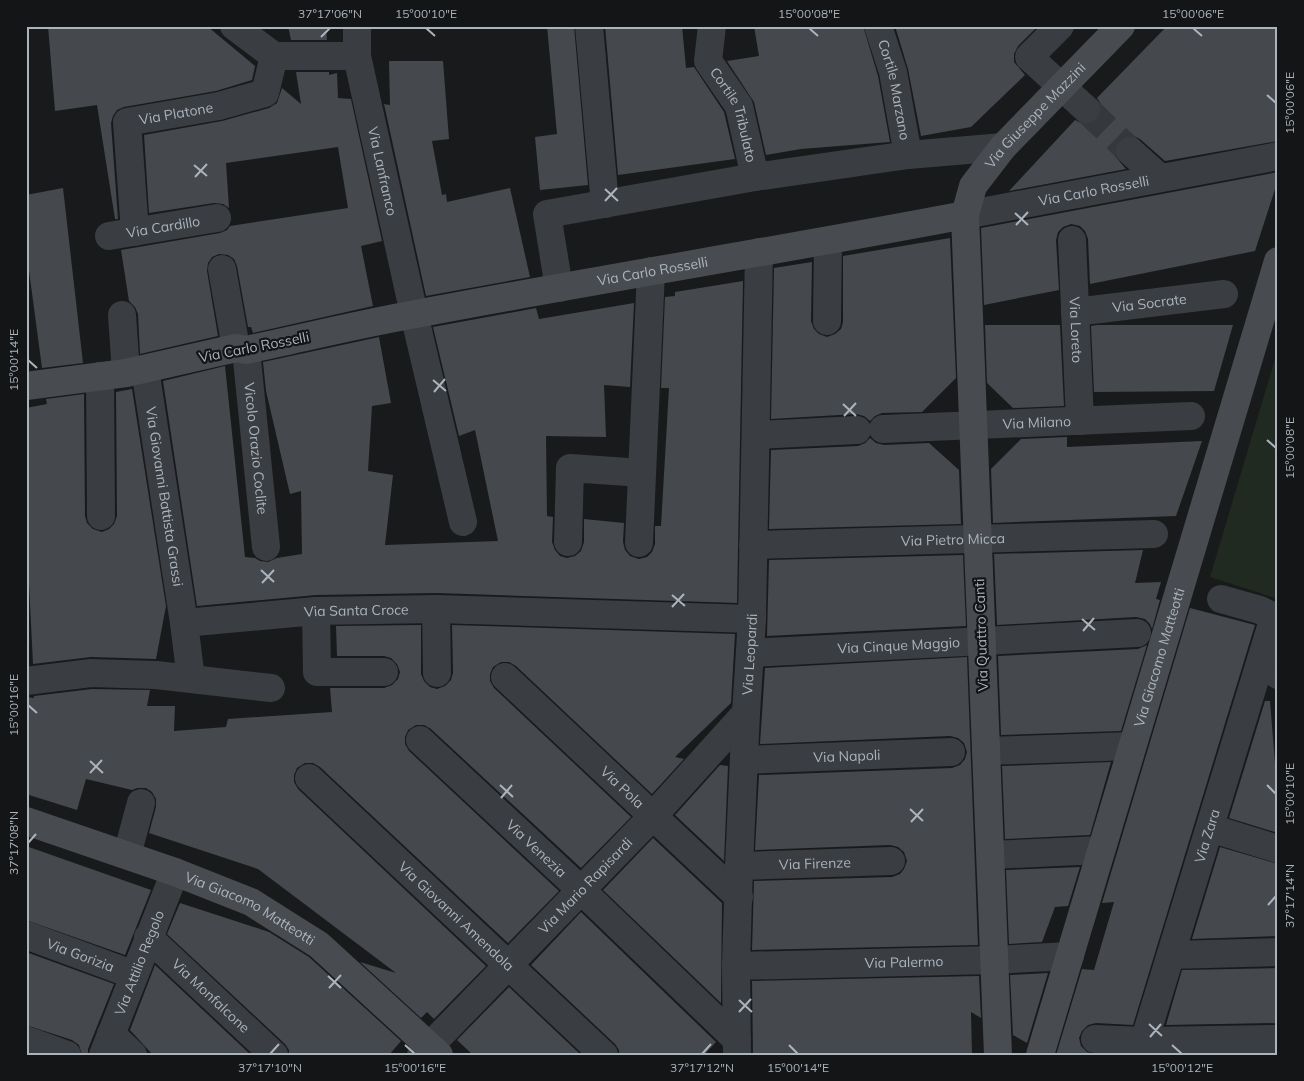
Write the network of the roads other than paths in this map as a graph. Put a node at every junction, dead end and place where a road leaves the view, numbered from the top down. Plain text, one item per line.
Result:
1 (234, 26) edge
2 (357, 26) edge
3 (589, 26) edge
4 (712, 26) edge
5 (878, 26) edge
6 (1060, 26) edge
7 (1121, 26) edge
8 (274, 56) junction
9 (357, 56) junction
10 (1062, 86) junction
11 (1086, 109) tunnel mouth
12 (1002, 147) junction
13 (1130, 151) tunnel mouth
14 (908, 155) junction
15 (1278, 156) edge
16 (755, 177) junction
17 (1160, 178) junction
18 (605, 204) junction
19 (965, 215) junction
20 (217, 218) dead end
21 (122, 234) joint
22 (1072, 240) dead end
23 (828, 242) junction
24 (759, 252) junction
25 (1278, 261) edge
26 (222, 269) dead end
27 (651, 271) junction
28 (560, 288) junction
29 (1224, 294) dead end
30 (1075, 312) junction
31 (414, 314) junction
32 (122, 315) dead end
33 (827, 321) dead end
34 (241, 349) junction
35 (136, 371) junction
36 (100, 376) junction
37 (26, 386) edge
38 (1191, 416) dead end
39 (1080, 421) junction
40 (973, 426) junction
41 (884, 429) dead end
42 (857, 430) dead end
43 (756, 435) junction
44 (642, 473) junction
45 (101, 516) dead end
46 (464, 522) dead end
47 (1154, 534) dead end
48 (978, 538) junction
49 (568, 542) dead end
50 (639, 543) dead end
51 (752, 545) junction
52 (266, 547) dead end
53 (1221, 599) dead end
54 (436, 609) junction
55 (316, 611) junction
56 (1274, 617) junction
57 (752, 619) junction
58 (184, 623) junction
59 (1137, 633) dead end
60 (982, 642) junction
61 (750, 653) junction
62 (384, 672) dead end
63 (437, 673) dead end
64 (1278, 675) edge
65 (505, 677) dead end
66 (191, 679) junction
67 (26, 681) edge
68 (271, 688) dead end
69 (746, 713) junction
70 (420, 740) dead end
71 (1132, 746) junction
72 (986, 751) junction
73 (951, 752) dead end
74 (744, 760) junction
75 (309, 778) dead end
76 (141, 803) dead end
77 (652, 817) junction
78 (26, 821) edge
79 (1210, 828) junction
80 (1278, 849) edge
81 (1101, 850) junction
82 (991, 855) junction
83 (127, 856) junction
84 (891, 861) dead end
85 (739, 866) junction
86 (175, 872) junction
87 (581, 890) junction
88 (739, 897) junction
89 (26, 935) edge
90 (148, 937) junction
91 (1278, 952) edge
92 (1172, 955) junction
93 (1070, 956) junction
94 (994, 960) junction
95 (508, 964) junction
96 (736, 966) junction
97 (134, 975) junction
98 (1095, 1039) dead end
99 (1278, 1039) edge
100 (26, 1040) edge
101 (107, 1044) edge
102 (1237, 1047) edge
103 (1142, 1048) edge
104 (736, 1050) edge
105 (430, 1052) edge
106 (67, 1055) edge
107 (133, 1055) edge
108 (274, 1055) edge
109 (604, 1055) edge
110 (998, 1055) edge
111 (1040, 1055) edge

1 - 8 street
2 - 9 street, Via Lanfranco
3 - 18 street
4 - 16 street, Cortile Tribulato
5 - 14 street, Cortile Marzano
6 - 10 street
7 - 10 main road, Via Giuseppe Mazzini
8 - 9 street
8 - 21 street, Via Platone
9 - 31 street, Via Lanfranco
10 - 11 street
10 - 12 main road, Via Giuseppe Mazzini
12 - 14 street
12 - 19 main road, Via Giuseppe Mazzini
13 - 17 street
14 - 16 street
15 - 17 street, Via Carlo Rosselli
16 - 18 street
17 - 19 street, Via Carlo Rosselli
18 - 28 street
19 - 23 main road, Via Carlo Rosselli
19 - 40 main road, Via Quattro Canti
20 - 21 street, Via Cardillo
22 - 30 street, Via Loreto
23 - 24 main road, Via Carlo Rosselli
23 - 33 street
24 - 27 main road, Via Carlo Rosselli
24 - 43 street, Via Leopardi
25 - 71 main road, Via Giacomo Matteotti
26 - 34 street
27 - 28 main road, Via Carlo Rosselli
27 - 44 street
28 - 31 main road, Via Carlo Rosselli
29 - 30 street, Via Socrate
30 - 39 street, Via Loreto
31 - 34 main road, Via Carlo Rosselli
31 - 46 street, Via Lanfranco
32 - 35 street
34 - 35 main road, Via Carlo Rosselli
34 - 52 street, Vicolo Orazio Coclite
35 - 36 main road, Via Carlo Rosselli
35 - 58 street, Via Giovanni Battista Grassi
36 - 37 main road, Via Carlo Rosselli
36 - 45 street
38 - 39 street, Via Milano
39 - 40 street, Via Milano
40 - 41 street, Via Milano
40 - 48 main road, Via Quattro Canti
42 - 43 street
43 - 51 street, Via Leopardi
44 - 49 street
44 - 50 street
47 - 48 street, Via Pietro Micca
48 - 51 street, Via Pietro Micca
48 - 60 main road, Via Quattro Canti
51 - 57 street, Via Leopardi
53 - 56 street
54 - 55 street, Via Santa Croce
54 - 57 street, Via Santa Croce
54 - 63 street
55 - 58 street, Via Santa Croce
55 - 62 street
56 - 64 street
56 - 79 street, Via Zara
57 - 61 street, Via Leopardi
58 - 66 street
59 - 60 street, Via Cinque Maggio
60 - 61 street, Via Cinque Maggio
60 - 72 main road, Via Quattro Canti
61 - 69 street, Via Leopardi
65 - 77 street, Via Pola
66 - 67 street
66 - 68 street
69 - 74 street, Via Leopardi
69 - 77 street, Via Mario Rapisardi
70 - 87 street, Via Venezia
71 - 72 street
71 - 81 main road, Via Giacomo Matteotti
72 - 82 main road, Via Quattro Canti
73 - 74 street, Via Napoli
74 - 85 street, Via Leopardi
75 - 95 street, Via Giovanni Amendola
76 - 83 street
77 - 87 street, Via Mario Rapisardi
77 - 88 street, Via Pola
78 - 83 main road, Via Giacomo Matteotti
79 - 80 street
79 - 92 street, Via Zara
81 - 82 street
81 - 93 main road, Via Giacomo Matteotti
82 - 94 main road, Via Quattro Canti
83 - 86 main road, Via Giacomo Matteotti
84 - 85 street, Via Firenze
85 - 88 street, Via Leopardi
86 - 90 street, Via Attilio Regolo
86 - 105 main road, Via Giacomo Matteotti
87 - 95 street, Via Mario Rapisardi
87 - 104 street, Via Venezia
88 - 96 street, Via Leopardi
89 - 97 street, Via Gorizia
90 - 97 street, Via Attilio Regolo
90 - 108 street, Via Monfalcone
91 - 92 street
92 - 103 street, Via Zara
93 - 94 street, Via Palermo
93 - 111 main road, Via Giacomo Matteotti
94 - 96 street, Via Palermo
94 - 110 main road, Via Quattro Canti
95 - 105 street, Via Mario Rapisardi
95 - 109 street, Via Giovanni Amendola
96 - 104 street, Via Leopardi
97 - 101 street, Via Attilio Regolo
98 - 103 street
99 - 102 street
100 - 106 street
101 - 107 street
102 - 103 street

